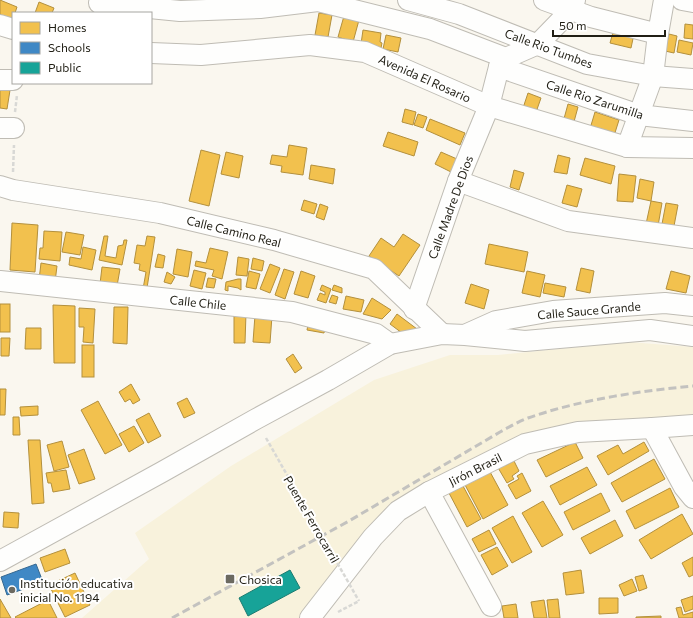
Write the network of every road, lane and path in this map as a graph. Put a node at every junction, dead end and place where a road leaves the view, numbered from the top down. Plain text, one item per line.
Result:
1 (408, 0) edge
2 (544, 0) edge
3 (664, 0) edge
4 (682, 0) edge
5 (693, 2) edge
6 (99, 3) dead end
7 (573, 5) edge
8 (0, 25) edge
9 (12, 29) edge
10 (658, 34) junction
11 (538, 44) junction
12 (152, 53) edge
13 (502, 63) junction
14 (654, 76) junction
15 (693, 79) edge
16 (0, 80) edge
17 (12, 80) edge
18 (489, 106) junction
19 (639, 116) junction
20 (693, 121) edge
21 (627, 147) junction
22 (693, 148) edge
23 (458, 181) junction
24 (0, 186) edge
25 (693, 238) edge
26 (0, 281) edge
27 (693, 306) edge
28 (414, 309) junction
29 (442, 334) junction
30 (465, 335) junction
31 (693, 336) edge
32 (390, 344) junction
33 (693, 425) edge
34 (652, 428) junction
35 (266, 438) dead end
36 (429, 492) junction
37 (693, 498) edge
38 (0, 561) edge
39 (491, 606) dead end
40 (332, 614) dead end
41 (310, 618) edge

1 - 11 street, Calle Rio Tumbes
2 - 7 street
3 - 10 street
4 - 5 street
6 - 13 street, Calle Rio Zarumilla
7 - 10 street
7 - 11 street
8 - 9 street
10 - 14 street
11 - 13 street
11 - 14 street, Calle Rio Tumbes
12 - 18 street, Avenida El Rosario
13 - 18 street, Calle Madre De Dios
13 - 19 street, Calle Rio Zarumilla
14 - 15 street, Calle Rio Tumbes
14 - 19 street
16 - 17 street
18 - 21 street, Avenida El Rosario
18 - 23 street, Calle Madre De Dios
19 - 20 street, Calle Rio Zarumilla
19 - 21 street
21 - 22 street, Avenida El Rosario
23 - 25 street
23 - 28 street, Calle Madre De Dios
24 - 28 street, Calle Camino Real
26 - 32 street, Calle Chile
27 - 30 street, Calle Sauce Grande
28 - 29 street, Calle Camino Real
29 - 30 street
29 - 32 street
30 - 31 street
32 - 38 street
33 - 34 street, Jirón Brasil
34 - 36 street, Jirón Brasil
34 - 37 street
35 - 40 path, Puente Ferrocarril, bridge
36 - 39 street
36 - 41 street, Jirón Brasil

